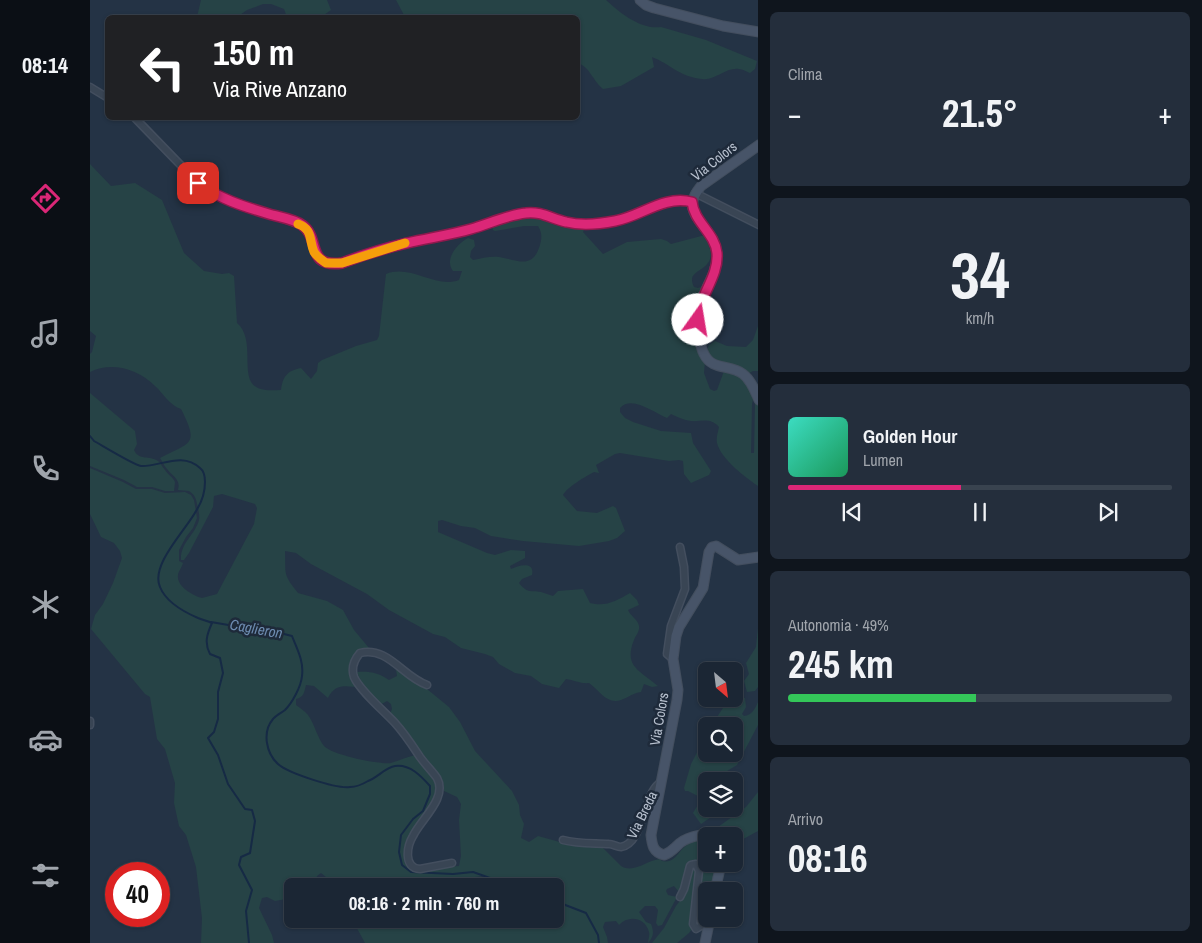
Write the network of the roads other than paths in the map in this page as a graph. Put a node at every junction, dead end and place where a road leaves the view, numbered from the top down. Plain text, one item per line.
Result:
1 (640, 0) edge
2 (758, 32) edge
3 (90, 88) edge
4 (105, 96) edge
5 (136, 120) edge
6 (758, 145) edge
7 (693, 197) junction
8 (758, 225) edge
9 (758, 400) edge
10 (680, 547) dead end
11 (758, 557) edge
12 (673, 659) junction
13 (427, 685) dead end
14 (90, 721) edge
15 (90, 725) edge
16 (661, 782) junction
17 (698, 837) edge
18 (562, 840) dead end
19 (452, 863) dead end
20 (680, 897) dead end
21 (699, 927) edge
22 (708, 927) edge
23 (705, 943) edge

1 - 2 street
3 - 4 street
5 - 7 street
6 - 7 street, Via Colors
7 - 8 street
7 - 9 street, Via Colors
10 - 12 street
11 - 12 street, Via Colors
12 - 16 street, Via Colors
13 - 19 street
14 - 15 street
16 - 17 street, Via Colors
16 - 18 street, Via Breda
20 - 21 street
22 - 23 street

